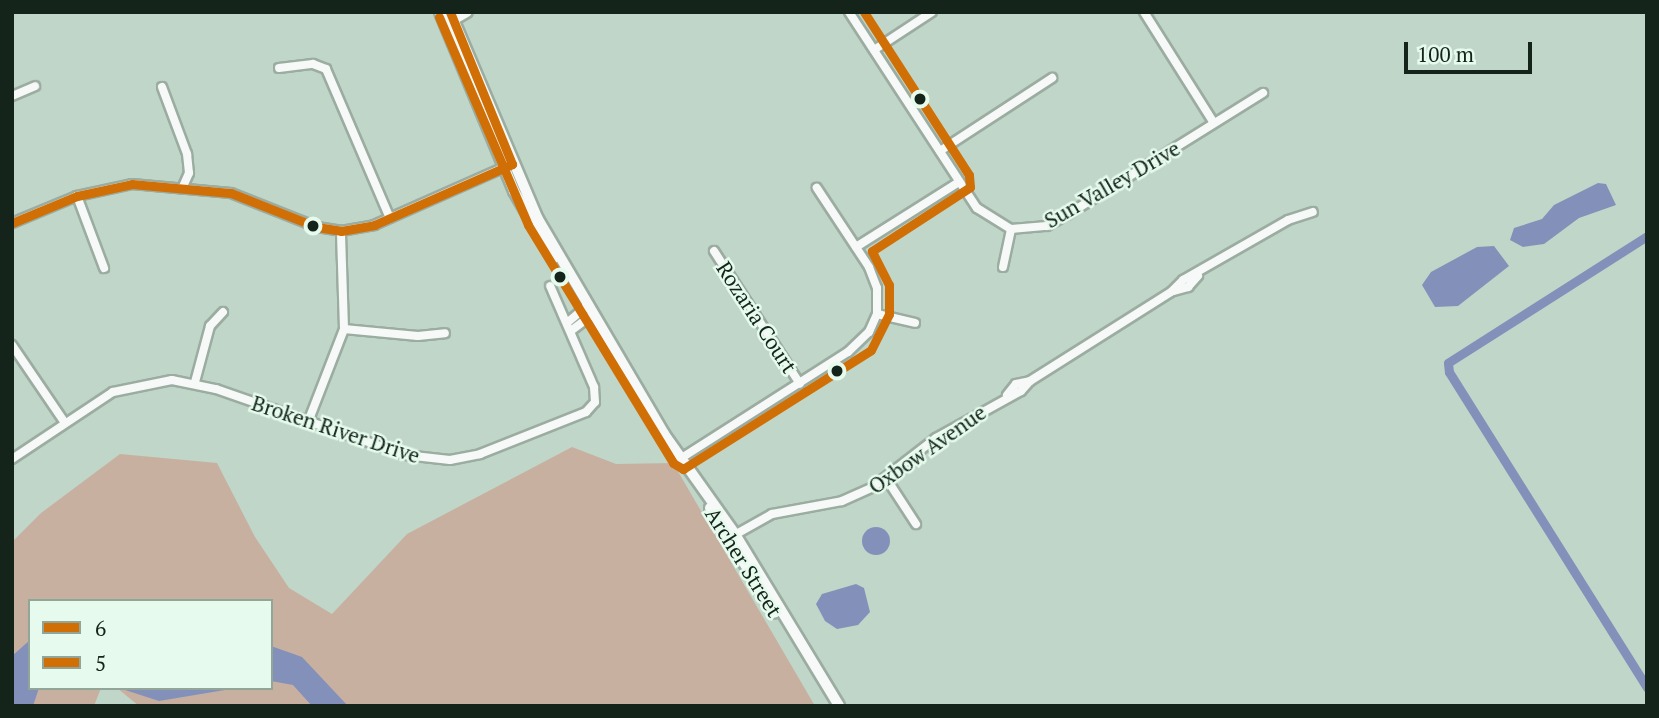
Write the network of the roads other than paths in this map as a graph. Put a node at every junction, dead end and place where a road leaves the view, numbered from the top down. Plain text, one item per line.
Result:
1 (467, 12) edge
2 (849, 12) edge
3 (932, 12) edge
4 (1144, 12) edge
5 (446, 16) edge
6 (874, 50) junction
7 (279, 68) dead end
8 (1052, 78) dead end
9 (35, 86) dead end
10 (162, 87) dead end
11 (1263, 93) dead end
12 (12, 96) edge
13 (1214, 123) junction
14 (940, 151) junction
15 (508, 165) junction
16 (959, 181) junction
17 (182, 188) junction
18 (817, 188) dead end
19 (77, 196) junction
20 (1312, 212) dead end
21 (390, 218) junction
22 (12, 223) edge
23 (1011, 229) junction
24 (341, 231) junction
25 (856, 247) junction
26 (714, 251) dead end
27 (1003, 267) dead end
28 (104, 268) dead end
29 (550, 286) dead end
30 (590, 310) junction
31 (223, 312) dead end
32 (877, 314) junction
33 (915, 323) dead end
34 (570, 326) junction
35 (344, 329) junction
36 (445, 333) dead end
37 (12, 345) edge
38 (194, 382) junction
39 (800, 384) junction
40 (65, 422) junction
41 (308, 422) junction
42 (12, 459) edge
43 (684, 459) junction
44 (886, 478) junction
45 (916, 524) dead end
46 (732, 536) junction
47 (839, 706) edge

1 - 5 street
2 - 6 street
3 - 6 street
4 - 13 street
5 - 15 main road, Archer Street
6 - 14 street
7 - 21 street
8 - 14 street
9 - 12 street
10 - 17 street
11 - 13 street, Sun Valley Drive
13 - 23 street, Sun Valley Drive
14 - 16 street
15 - 21 street
15 - 30 main road, Archer Street
16 - 23 street
16 - 25 street
17 - 19 street
17 - 24 street
18 - 25 street
19 - 22 street
19 - 28 street
20 - 44 street, Oxbow Avenue
21 - 24 street
23 - 27 street
24 - 35 street
25 - 32 street
26 - 39 street, Rozaria Court
29 - 34 street
30 - 34 street
30 - 43 main road, Archer Street
31 - 38 street
32 - 33 street
32 - 39 street
34 - 41 street, Broken River Drive
35 - 36 street
35 - 41 street
37 - 40 street
38 - 40 street, Broken River Drive
38 - 41 street, Broken River Drive
39 - 43 street
40 - 42 street, Broken River Drive
43 - 46 main road, Archer Street
44 - 45 street
44 - 46 street, Oxbow Avenue
46 - 47 main road, Archer Street

